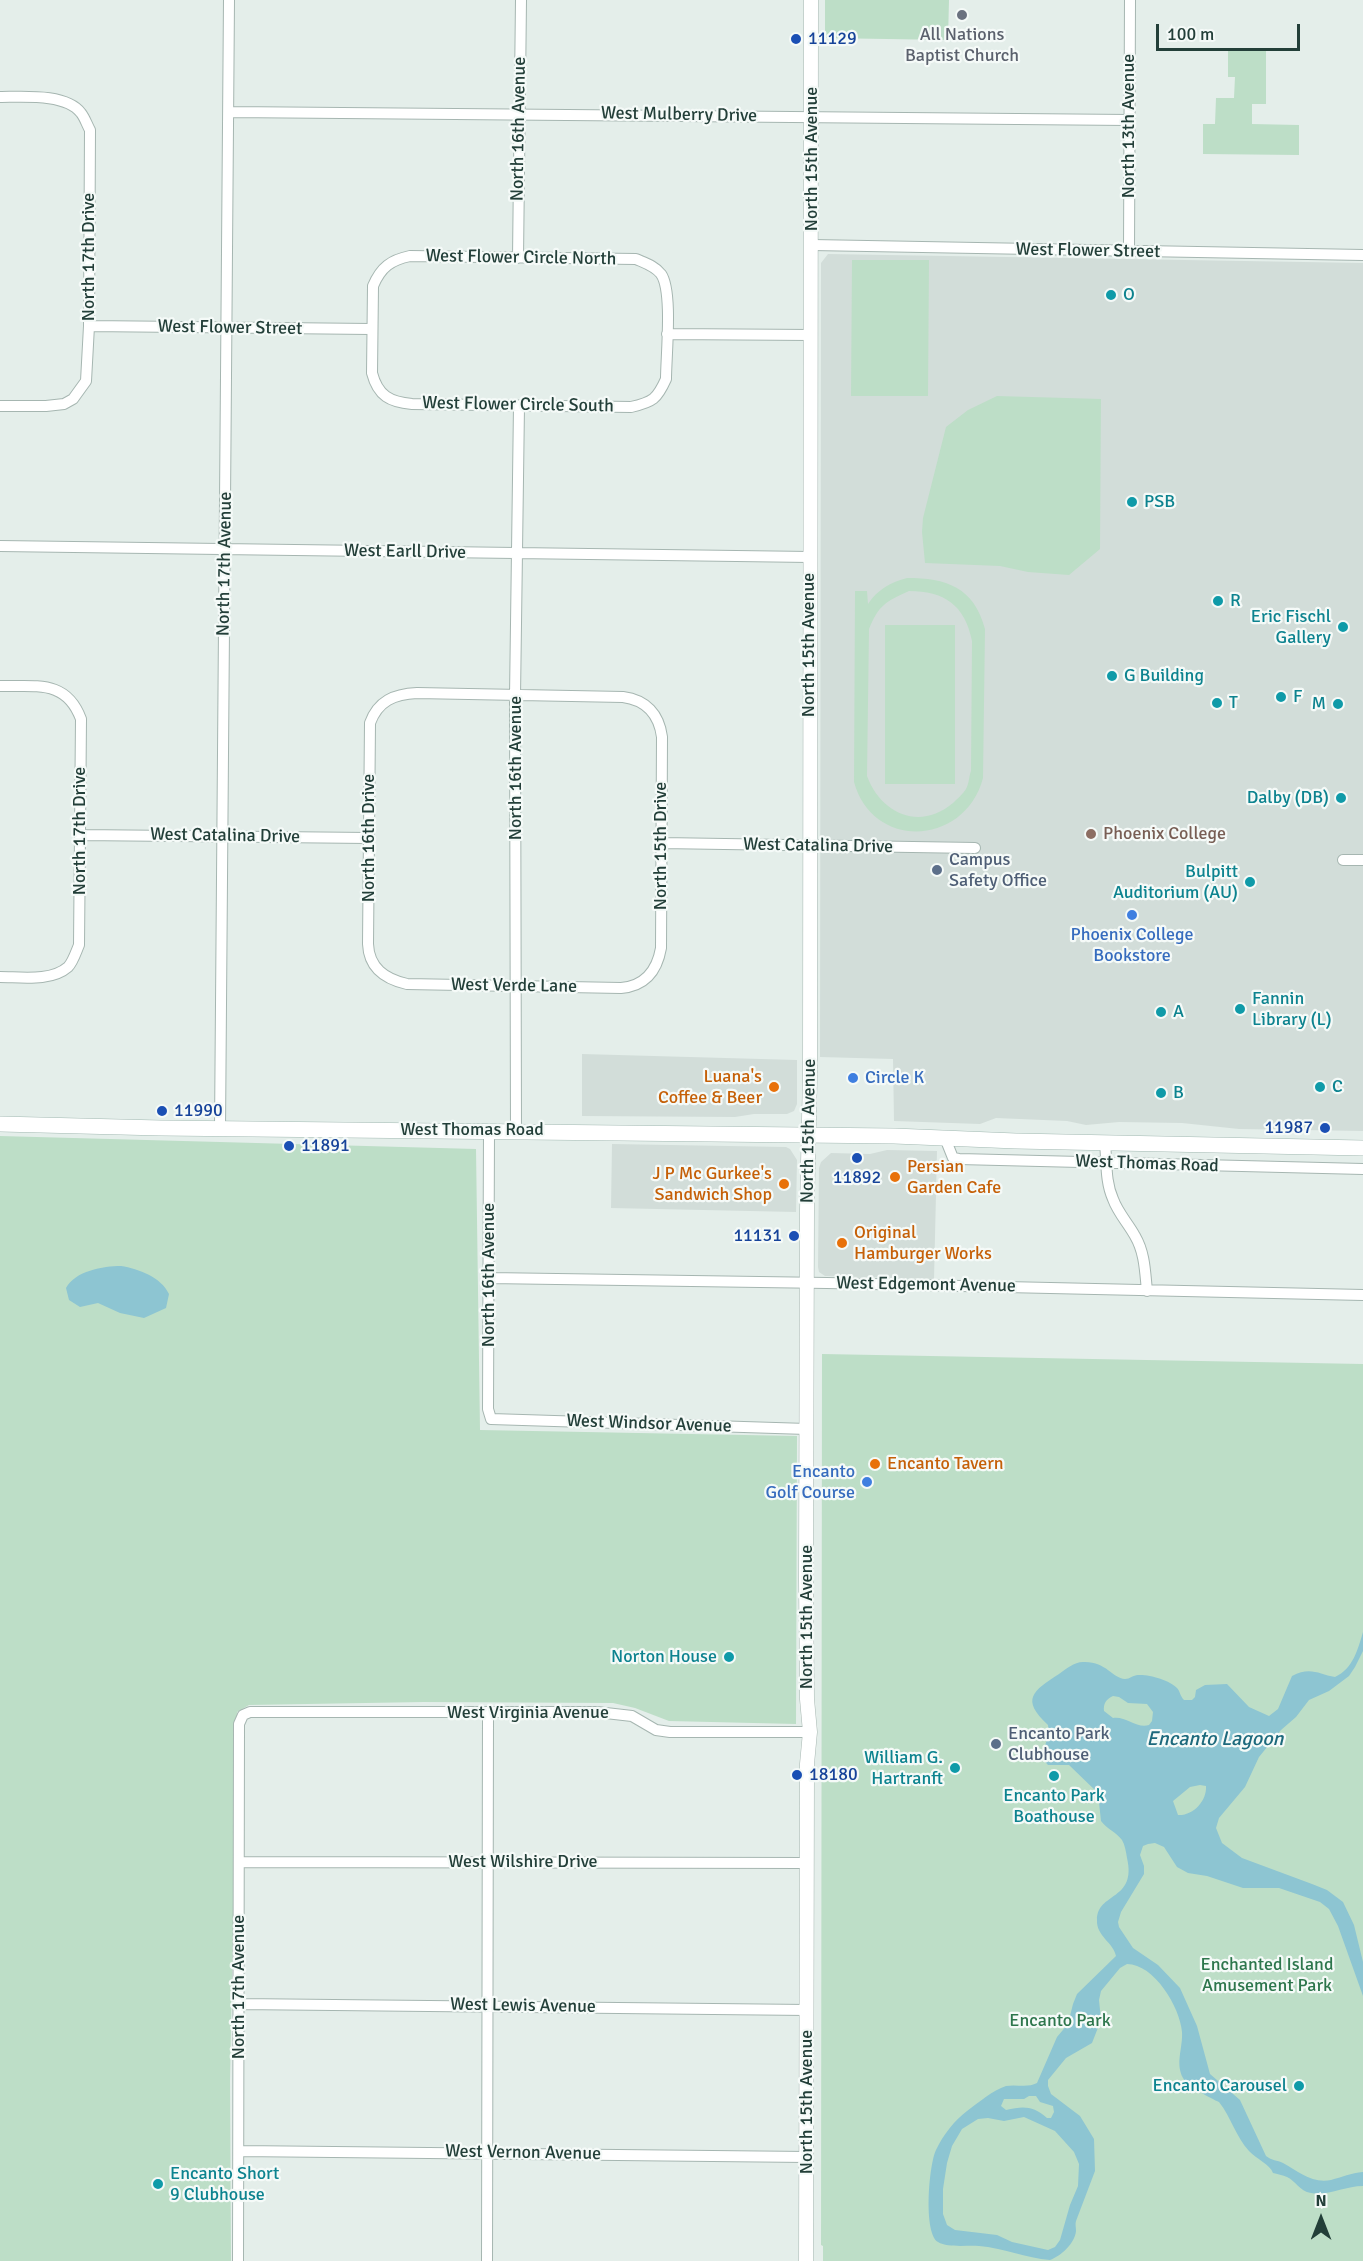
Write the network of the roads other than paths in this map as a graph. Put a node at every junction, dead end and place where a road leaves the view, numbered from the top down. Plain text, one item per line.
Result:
1 (230, 0) edge
2 (521, 0) edge
3 (811, 0) edge
4 (1130, 0) edge
5 (0, 97) edge
6 (230, 112) junction
7 (520, 113) junction
8 (813, 116) junction
9 (1129, 120) junction
10 (812, 245) junction
11 (1129, 252) junction
12 (1363, 255) edge
13 (518, 258) junction
14 (89, 327) junction
15 (228, 328) junction
16 (371, 329) junction
17 (667, 334) junction
18 (811, 335) junction
19 (519, 405) junction
20 (0, 406) edge
21 (0, 546) edge
22 (225, 549) junction
23 (517, 554) junction
24 (810, 557) junction
25 (0, 686) edge
26 (515, 696) junction
27 (80, 835) junction
28 (222, 836) junction
29 (369, 838) junction
30 (662, 843) junction
31 (809, 846) junction
32 (975, 848) dead end
33 (1343, 860) dead end
34 (1363, 860) edge
35 (383, 975) joint
36 (0, 977) edge
37 (644, 980) joint
38 (514, 986) junction
39 (0, 1124) edge
40 (220, 1128) junction
41 (489, 1131) junction
42 (516, 1131) junction
43 (809, 1135) junction
44 (945, 1138) junction
45 (1105, 1143) junction
46 (1363, 1148) edge
47 (1106, 1163) junction
48 (1363, 1169) edge
49 (489, 1278) junction
50 (807, 1282) junction
51 (1147, 1291) junction
52 (1363, 1295) edge
53 (491, 1419) joint
54 (807, 1429) junction
55 (488, 1713) junction
56 (243, 1714) joint
57 (810, 1732) junction
58 (239, 1862) junction
59 (488, 1862) junction
60 (808, 1863) junction
61 (238, 2004) junction
62 (488, 2006) junction
63 (808, 2010) junction
64 (239, 2151) junction
65 (487, 2153) junction
66 (807, 2157) junction
67 (238, 2261) edge
68 (487, 2261) edge
69 (806, 2261) edge

1 - 6 street, North 17th Avenue
2 - 7 street, North 16th Avenue
3 - 8 street, North 15th Avenue
4 - 9 street, North 13th Avenue
5 - 14 street, North 17th Drive
6 - 7 street, West Mulberry Drive
6 - 15 street, North 17th Avenue
7 - 8 street, West Mulberry Drive
7 - 13 street, North 16th Avenue
8 - 9 street, West Mulberry Drive
8 - 10 street, North 15th Avenue
9 - 11 street, North 13th Avenue
10 - 11 street, West Flower Street
10 - 18 street, North 15th Avenue
11 - 12 street, West Flower Street
13 - 16 street, West Flower Circle North
13 - 17 street, West Flower Circle North
14 - 15 street, West Flower Street
14 - 20 street, North 17th Drive
15 - 16 street, West Flower Street
15 - 22 street, North 17th Avenue
16 - 19 street, West Flower Circle South
17 - 18 street
17 - 19 street, West Flower Circle South
18 - 24 street, North 15th Avenue
19 - 23 street, North 16th Avenue
21 - 22 street, West Earll Drive
22 - 23 street, West Earll Drive
22 - 28 street, North 17th Avenue
23 - 24 street, West Earll Drive
23 - 26 street, North 16th Avenue
24 - 31 street, North 15th Avenue
25 - 27 street, North 17th Drive
26 - 29 street, North 16th Drive
26 - 30 street, North 15th Drive
26 - 38 street, North 16th Avenue
27 - 28 street, West Catalina Drive
27 - 36 street, North 17th Drive
28 - 29 street, West Catalina Drive
28 - 40 street, North 17th Avenue
29 - 35 street, North 16th Drive
30 - 31 street, West Catalina Drive
30 - 37 street, North 15th Drive
31 - 32 street, West Catalina Drive
31 - 43 street, North 15th Avenue
33 - 34 street
35 - 38 street, West Verde Lane
37 - 38 street, West Verde Lane
38 - 42 street, North 16th Avenue
39 - 40 main road, West Thomas Road
40 - 41 main road, West Thomas Road
41 - 42 main road, West Thomas Road
41 - 49 street, North 16th Avenue
42 - 43 main road, West Thomas Road
43 - 44 main road, West Thomas Road
43 - 50 street, North 15th Avenue
44 - 45 main road, West Thomas Road
44 - 47 street, West Thomas Road
45 - 46 main road, West Thomas Road
45 - 47 street
47 - 48 street, West Thomas Road
47 - 51 street
49 - 50 street, West Edgemont Avenue
49 - 53 street, North 16th Avenue
50 - 51 street, West Edgemont Avenue
50 - 54 street, North 15th Avenue
51 - 52 street, West Edgemont Avenue
53 - 54 street, West Windsor Avenue
54 - 57 street, North 15th Avenue
55 - 56 street, West Virginia Avenue
55 - 57 street, West Virginia Avenue
55 - 59 street
56 - 58 street, North 17th Avenue
57 - 60 street, North 15th Avenue
58 - 59 street, West Wilshire Drive
58 - 61 street, North 17th Avenue
59 - 60 street, West Wilshire Drive
59 - 62 street
60 - 63 street, North 15th Avenue
61 - 62 street, West Lewis Avenue
61 - 64 street, North 17th Avenue
62 - 63 street, West Lewis Avenue
62 - 65 street
63 - 66 street, North 15th Avenue
64 - 65 street, West Vernon Avenue
64 - 67 street, North 17th Avenue
65 - 66 street, West Vernon Avenue
65 - 68 street
66 - 69 street, North 15th Avenue

